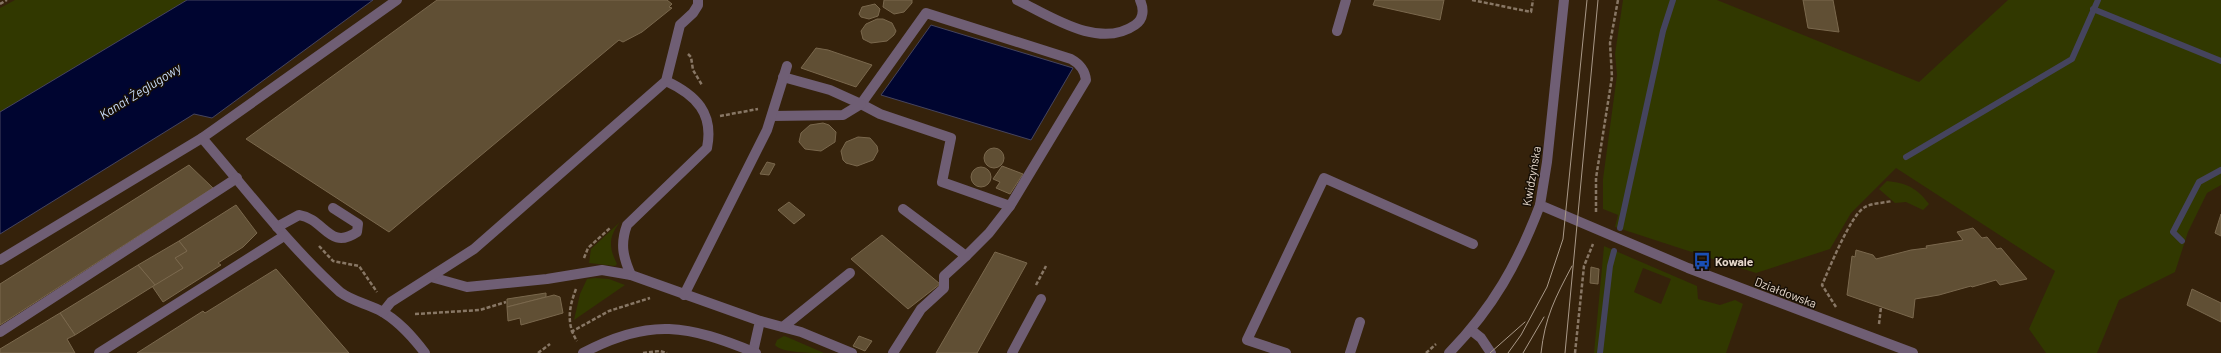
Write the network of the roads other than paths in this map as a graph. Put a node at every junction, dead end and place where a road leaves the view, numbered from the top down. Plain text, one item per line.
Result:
1 (397, 0) edge
2 (698, 0) edge
3 (1017, 0) edge
4 (1140, 0) edge
5 (1346, 0) edge
6 (1564, 0) edge
7 (1337, 31) dead end
8 (787, 66) dead end
9 (783, 77) junction
10 (666, 81) junction
11 (861, 104) junction
12 (772, 116) junction
13 (202, 138) junction
14 (237, 178) junction
15 (1010, 206) junction
16 (1540, 206) junction
17 (333, 208) dead end
18 (903, 209) dead end
19 (277, 227) junction
20 (284, 236) junction
21 (1473, 244) dead end
22 (966, 256) junction
23 (0, 260) edge
24 (850, 273) dead end
25 (632, 275) junction
26 (431, 277) junction
27 (684, 295) junction
28 (1041, 299) dead end
29 (383, 312) junction
30 (760, 321) junction
31 (1360, 322) dead end
32 (783, 327) junction
33 (1471, 330) junction
34 (0, 332) edge
35 (754, 352) edge
36 (99, 353) edge
37 (425, 353) edge
38 (583, 353) edge
39 (852, 353) edge
40 (893, 353) edge
41 (1012, 353) edge
42 (1286, 353) edge
43 (1350, 353) edge
44 (1449, 353) edge
45 (1490, 353) edge
46 (1913, 353) edge

1 - 13 street
2 - 10 street
3 - 4 street
5 - 7 street
6 - 16 street, Kwidzyńska
8 - 9 street
9 - 11 street
9 - 12 street
10 - 25 street
10 - 26 street
11 - 12 street
11 - 15 street
11 - 15 street
12 - 27 street
13 - 14 street
13 - 23 street
14 - 19 street
14 - 34 street
15 - 22 street
16 - 33 street, Kwidzyńska
16 - 46 street, Działdowska
17 - 19 street
18 - 22 street
19 - 20 street
20 - 29 street
20 - 36 street
21 - 42 street
22 - 40 street
24 - 32 street
25 - 26 street
25 - 27 street
26 - 29 street
27 - 30 street
28 - 41 street
29 - 37 street
30 - 32 street
30 - 35 street
31 - 43 street
32 - 39 street
33 - 44 street, Kwidzyńska
33 - 45 street
35 - 38 street

